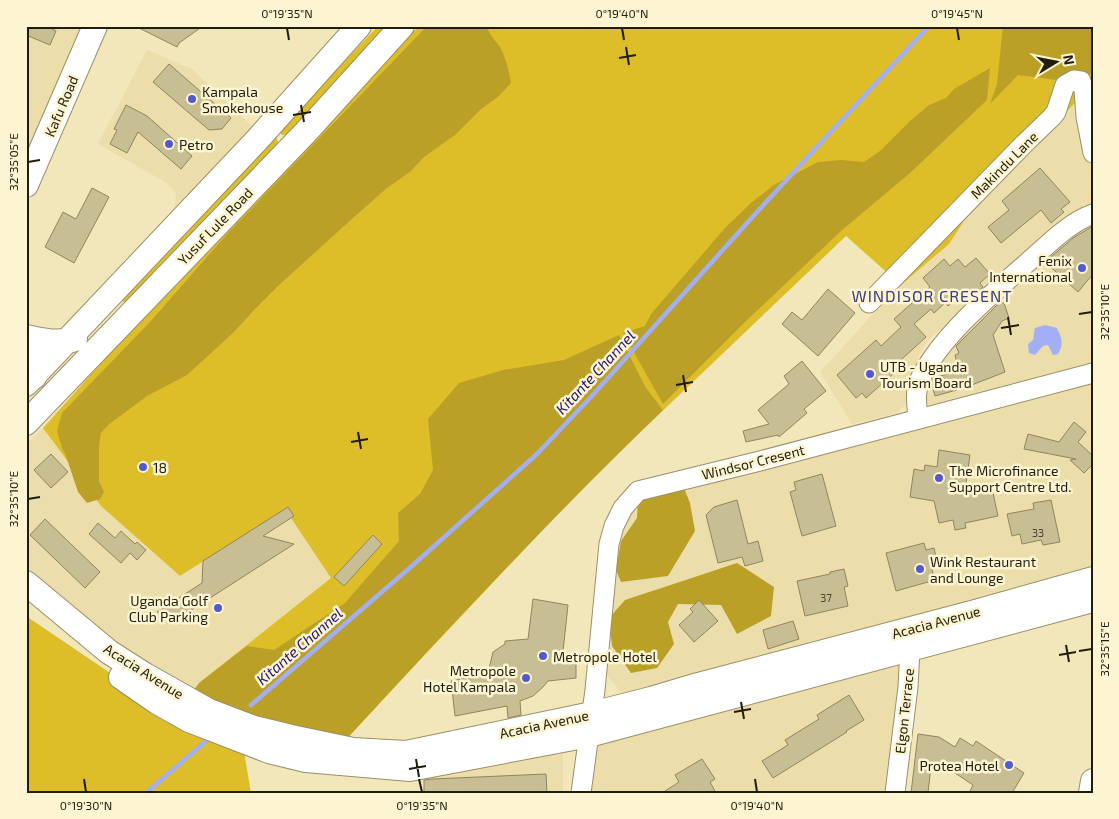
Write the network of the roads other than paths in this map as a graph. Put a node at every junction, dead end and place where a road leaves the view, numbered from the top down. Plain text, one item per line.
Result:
1 (95, 26) edge
2 (359, 26) edge
3 (402, 26) edge
4 (288, 107) junction
5 (306, 132) junction
6 (1093, 153) edge
7 (26, 185) edge
8 (1093, 214) edge
9 (869, 304) dead end
10 (26, 320) edge
11 (125, 321) junction
12 (73, 335) junction
13 (26, 337) edge
14 (1093, 373) edge
15 (30, 380) edge
16 (918, 419) junction
17 (26, 423) edge
18 (1093, 579) edge
19 (26, 583) edge
20 (1093, 600) edge
21 (26, 601) edge
22 (907, 640) junction
23 (590, 725) junction
24 (1093, 781) edge
25 (581, 793) edge
26 (895, 793) edge
27 (1091, 793) edge

1 - 7 main road, Kafu Road
2 - 4 main road, Yusuf Lule Road
3 - 5 main road, Yusuf Lule Road
4 - 5 main road
4 - 12 main road, Yusuf Lule Road
5 - 11 main road, Yusuf Lule Road
6 - 9 street, Makindu Lane
8 - 16 street
10 - 12 main road
11 - 12 main road
11 - 17 main road, Yusuf Lule Road
12 - 13 main road
12 - 15 main road, Yusuf Lule Road
13 - 15 main road
14 - 16 street, Windsor Cresent
16 - 23 street, Windsor Cresent
18 - 22 main road, Acacia Avenue
19 - 23 main road, Acacia Avenue
20 - 22 main road, Acacia Avenue
21 - 23 main road, Acacia Avenue
22 - 23 main road, Acacia Avenue
22 - 26 street, Elgon Terrace
23 - 25 street, Windsor Cresent
24 - 27 main road

